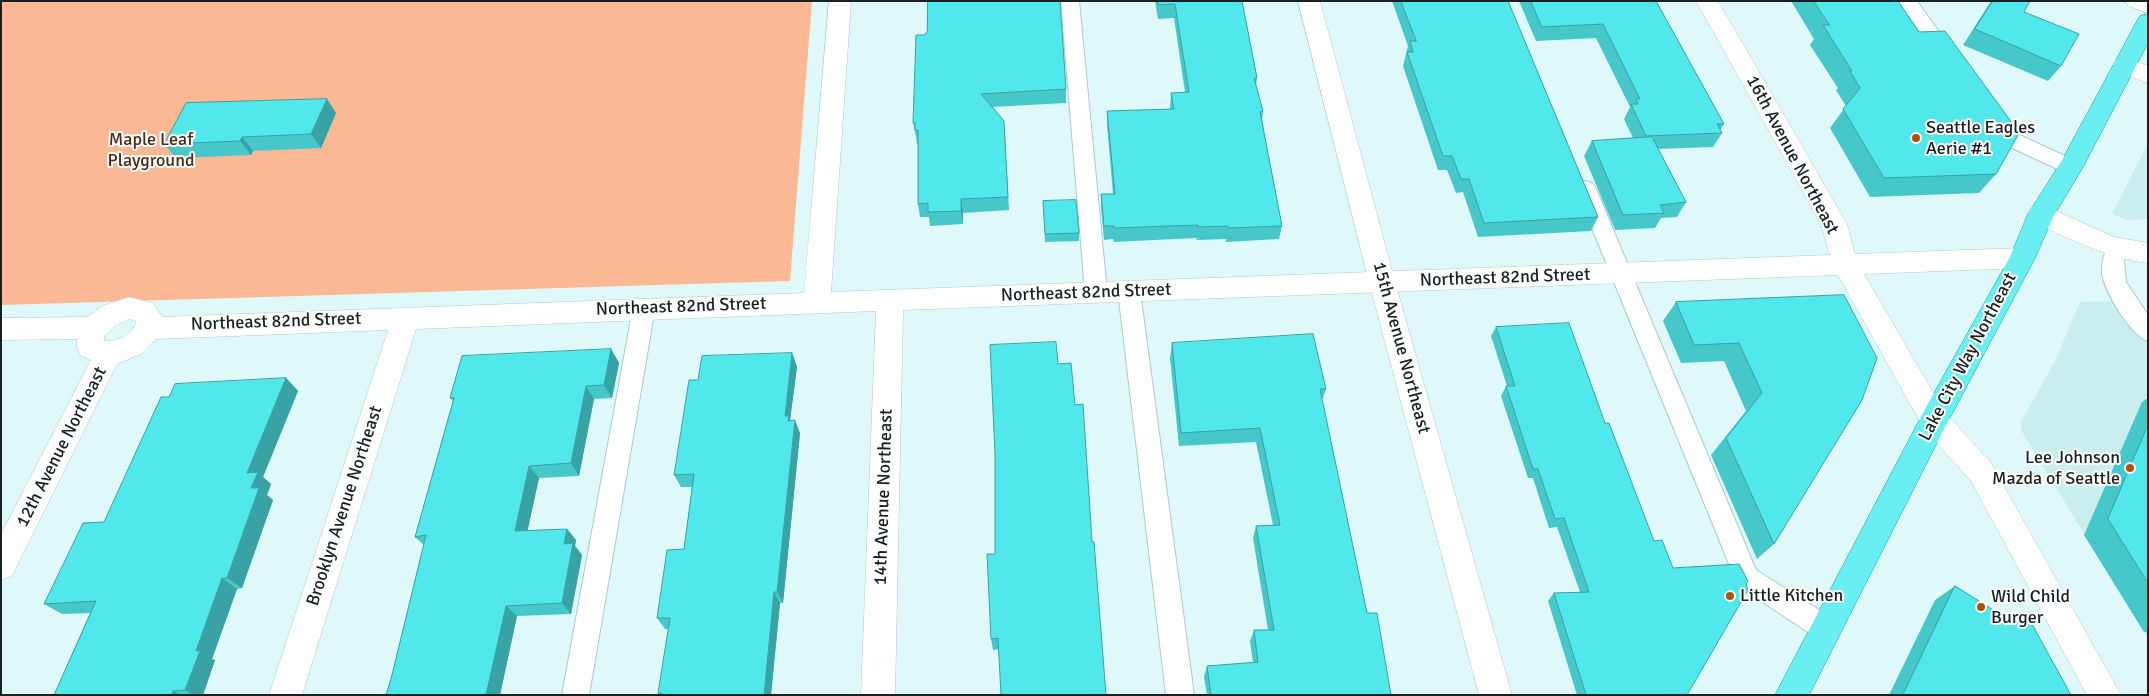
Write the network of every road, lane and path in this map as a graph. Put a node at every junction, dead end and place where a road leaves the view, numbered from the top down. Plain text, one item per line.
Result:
1 (840, 1) edge
2 (1070, 1) edge
3 (1310, 1) edge
4 (1707, 1) edge
5 (1907, 1) edge
6 (2136, 1) edge
7 (2148, 6) edge
8 (2148, 21) edge
9 (2124, 65) junction
10 (1958, 73) edge
11 (2148, 75) edge
12 (1981, 104) edge
13 (2071, 167) junction
14 (1579, 172) edge
15 (2041, 214) junction
16 (2117, 248) junction
17 (2148, 253) edge
18 (2022, 258) junction
19 (1846, 264) junction
20 (1622, 274) junction
21 (1382, 282) junction
22 (1129, 291) junction
23 (1096, 292) junction
24 (890, 300) junction
25 (817, 302) junction
26 (644, 308) junction
27 (406, 317) junction
28 (93, 328) junction
29 (149, 328) junction
30 (1, 329) edge
31 (2148, 332) edge
32 (108, 354) junction
33 (1934, 420) junction
34 (1, 566) edge
35 (1826, 629) junction
36 (285, 695) edge
37 (575, 695) edge
38 (878, 695) edge
39 (1180, 695) edge
40 (1496, 695) edge
41 (1791, 695) edge
42 (2105, 695) edge

1 - 25 street
2 - 23 lane
3 - 21 street, 15th Avenue Northeast
4 - 19 street, 16th Avenue Northeast
5 - 10 lane
6 - 7 street
8 - 9 main road, Lake City Way Northeast
9 - 11 street
9 - 13 main road, Lake City Way Northeast
12 - 13 lane
13 - 15 main road, Lake City Way Northeast
14 - 20 lane
15 - 16 street
15 - 18 main road, Lake City Way Northeast
16 - 17 street
16 - 31 lane
18 - 19 street, Northeast 82nd Street
18 - 33 main road, Lake City Way Northeast
19 - 20 street, Northeast 82nd Street
19 - 33 street, 16th Avenue Northeast
20 - 21 street, Northeast 82nd Street
20 - 35 lane
21 - 22 street, Northeast 82nd Street
21 - 40 street, 15th Avenue Northeast
22 - 23 street, Northeast 82nd Street
22 - 39 lane
23 - 24 street, Northeast 82nd Street
24 - 25 street, Northeast 82nd Street
24 - 38 street, 14th Avenue Northeast
25 - 26 street, Northeast 82nd Street
26 - 27 street, Northeast 82nd Street
26 - 37 lane
27 - 29 street, Northeast 82nd Street
27 - 36 street, Brooklyn Avenue Northeast
28 - 29 street
28 - 30 street
28 - 32 street
29 - 32 street
32 - 34 street, 12th Avenue Northeast
33 - 35 main road, Lake City Way Northeast
33 - 42 street, 16th Avenue Northeast
35 - 41 main road, Lake City Way Northeast

